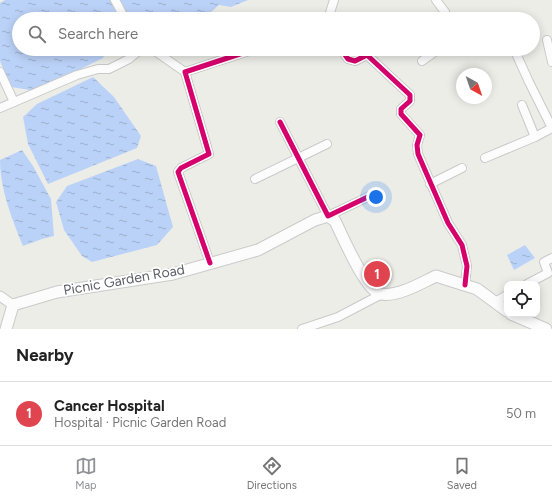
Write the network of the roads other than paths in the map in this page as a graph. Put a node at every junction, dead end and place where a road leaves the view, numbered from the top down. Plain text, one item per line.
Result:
1 (115, 0) edge
2 (334, 0) edge
3 (436, 0) edge
4 (121, 12) edge
5 (330, 12) edge
6 (445, 12) edge
7 (547, 40) dead end
8 (133, 56) edge
9 (162, 56) edge
10 (233, 56) edge
11 (346, 56) edge
12 (365, 56) edge
13 (368, 56) edge
14 (429, 56) edge
15 (517, 56) edge
16 (422, 61) dead end
17 (552, 62) edge
18 (0, 72) edge
19 (184, 72) junction
20 (14, 102) junction
21 (522, 105) dead end
22 (0, 108) edge
23 (280, 122) dead end
24 (552, 128) edge
25 (535, 137) junction
26 (327, 144) dead end
27 (297, 157) junction
28 (485, 158) dead end
29 (462, 168) dead end
30 (255, 179) dead end
31 (430, 184) junction
32 (374, 194) dead end
33 (328, 216) junction
34 (552, 258) edge
35 (210, 263) junction
36 (532, 281) edge
37 (465, 285) junction
38 (380, 295) junction
39 (0, 296) edge
40 (504, 297) edge
41 (494, 302) junction
42 (13, 305) junction
43 (504, 309) edge
44 (518, 317) edge
45 (6, 329) edge
46 (302, 329) edge
47 (546, 329) edge

1 - 4 street
2 - 5 street
3 - 6 street
7 - 17 street
8 - 20 street
9 - 19 street
10 - 19 street
11 - 12 street
13 - 31 street
14 - 16 street
15 - 24 street
18 - 20 street
19 - 35 street
20 - 22 street
21 - 25 street
23 - 27 street
24 - 25 street
25 - 28 street
26 - 27 street
27 - 30 street
27 - 33 street
29 - 31 street
31 - 37 street
32 - 33 street
33 - 35 main road, Picnic Garden Road
33 - 38 main road
34 - 36 street
35 - 42 main road, Picnic Garden Road
37 - 38 main road
37 - 41 main road
38 - 46 street
39 - 42 street
40 - 41 street
41 - 43 main road
42 - 45 main road
44 - 47 main road

